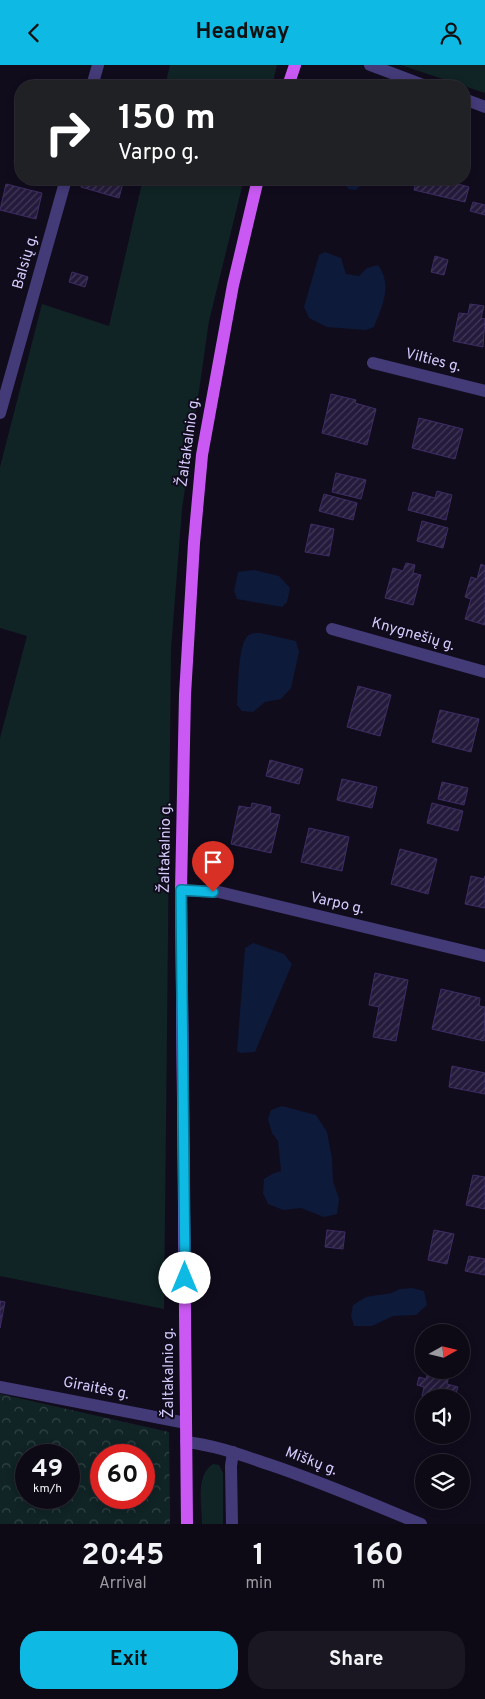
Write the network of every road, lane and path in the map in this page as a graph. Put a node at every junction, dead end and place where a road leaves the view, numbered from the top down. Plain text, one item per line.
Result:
1 (98, 65) edge
2 (295, 65) edge
3 (370, 65) edge
4 (94, 80) edge
5 (290, 80) edge
6 (410, 80) edge
7 (470, 101) edge
8 (485, 107) edge
9 (64, 185) edge
10 (257, 185) edge
11 (373, 363) dead end
12 (485, 391) edge
13 (0, 413) edge
14 (332, 629) dead end
15 (485, 672) edge
16 (181, 890) junction
17 (485, 956) edge
18 (0, 1387) edge
19 (186, 1423) junction
20 (186, 1442) junction
21 (233, 1452) junction
22 (187, 1524) edge
23 (232, 1524) edge
24 (420, 1524) edge

1 - 4 street
2 - 5 main road
3 - 6 street
7 - 8 street
9 - 13 street, Balsių g.
10 - 16 main road, Žaltakalnio g.
11 - 12 street, Vilties g.
14 - 15 street, Knygnešių g.
16 - 17 street, Varpo g.
16 - 19 main road, Žaltakalnio g.
18 - 19 street, Giraitės g.
19 - 20 main road, Žaltakalnio g.
20 - 21 street, Miškų g.
20 - 22 main road, Žaltakalnio g.
21 - 23 street
21 - 24 street, Miškų g.

